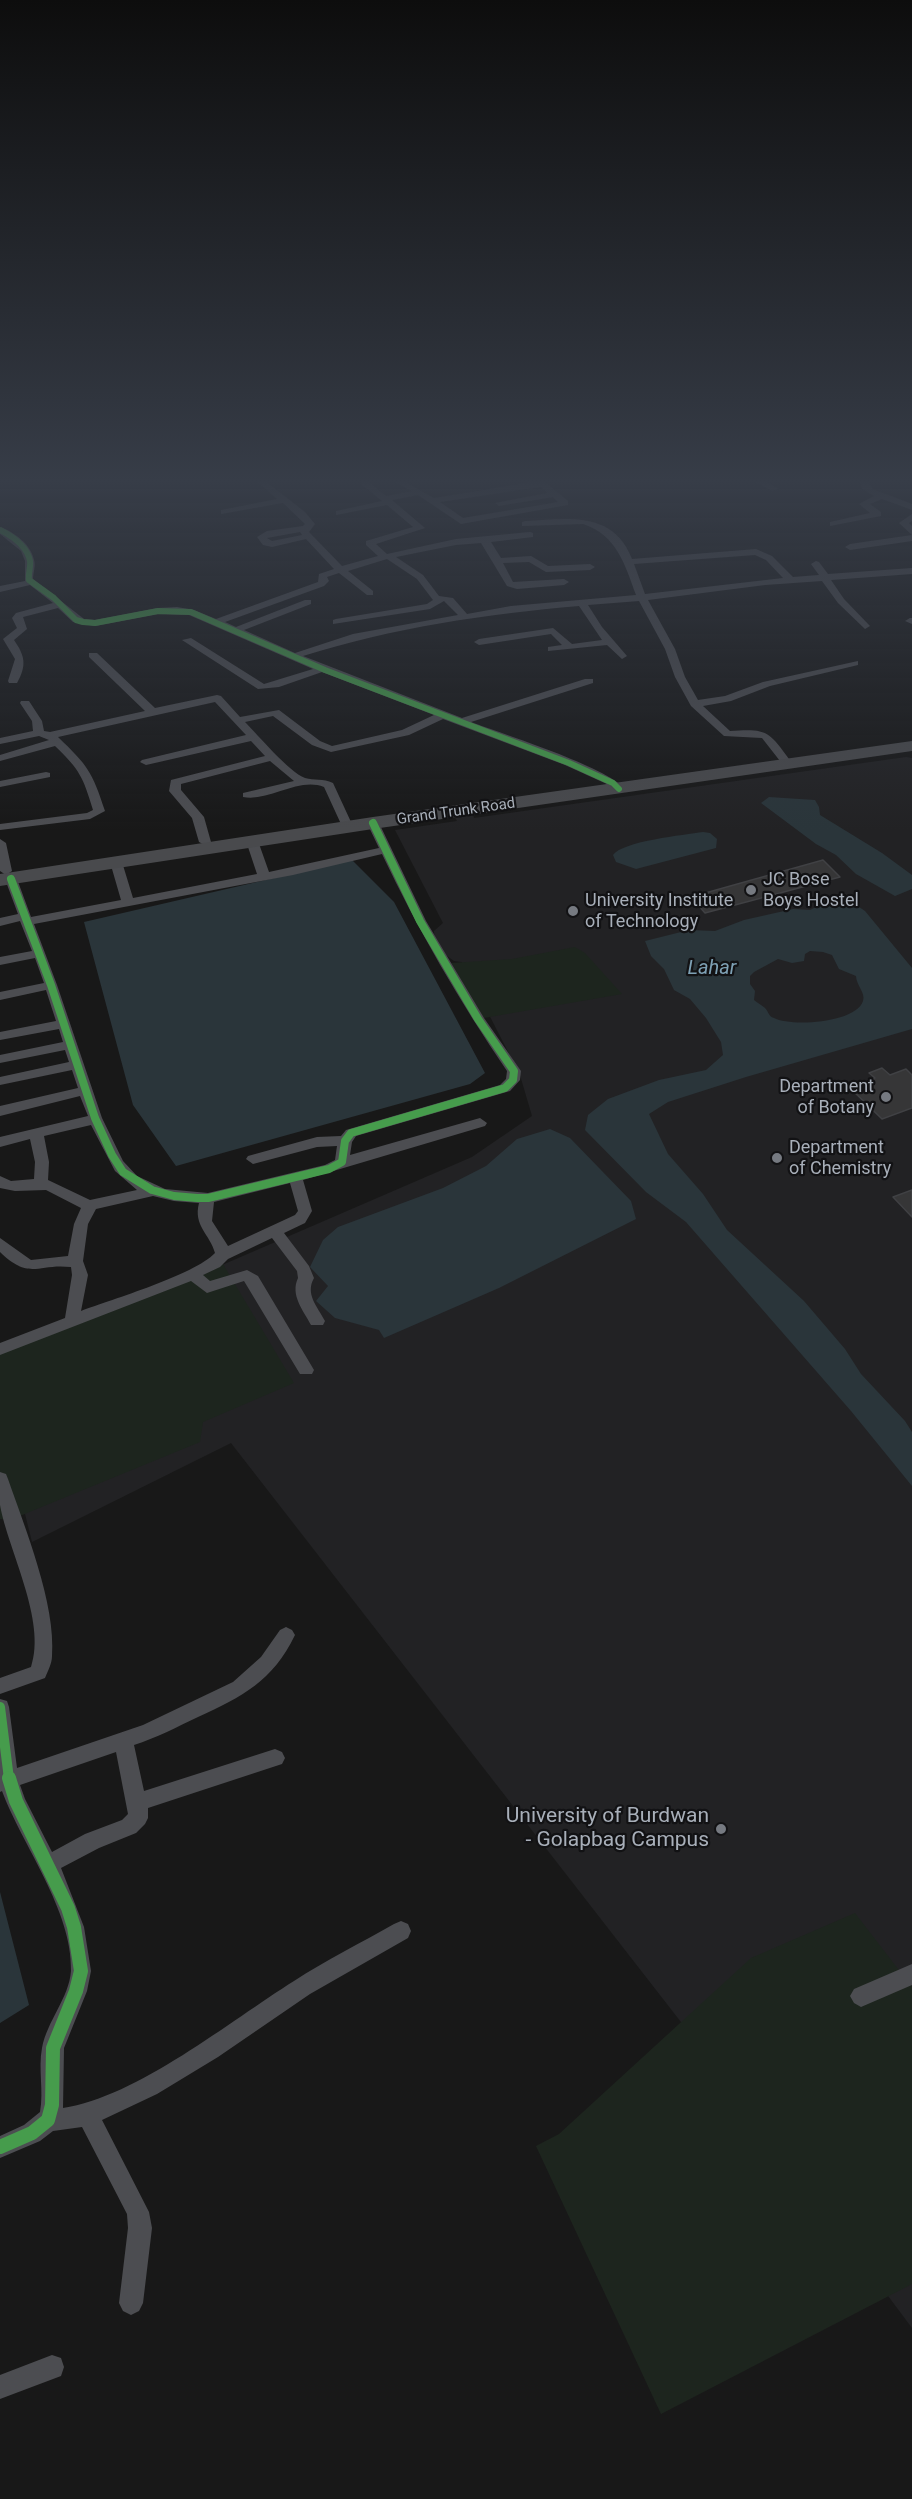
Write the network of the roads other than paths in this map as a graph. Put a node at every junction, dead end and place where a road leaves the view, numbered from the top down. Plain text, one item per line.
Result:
1 (50, 597) edge
2 (286, 597) edge
3 (435, 597) edge
4 (653, 597) edge
5 (838, 597) edge
6 (642, 598) junction
7 (437, 599) junction
8 (308, 602) dead end
9 (582, 603) junction
10 (60, 604) junction
11 (464, 616) junction
12 (216, 622) junction
13 (336, 622) dead end
14 (865, 626) dead end
15 (236, 630) junction
16 (187, 640) dead end
17 (479, 642) dead end
18 (610, 642) junction
19 (570, 647) junction
20 (552, 649) dead end
21 (93, 655) dead end
22 (294, 656) junction
23 (622, 656) dead end
24 (854, 663) dead end
25 (322, 669) junction
26 (13, 681) dead end
27 (590, 681) dead end
28 (25, 703) dead end
29 (695, 704) junction
30 (153, 712) junction
31 (442, 715) junction
32 (239, 720) junction
33 (461, 722) junction
34 (48, 737) junction
35 (253, 737) junction
36 (0, 741) edge
37 (912, 741) edge
38 (912, 746) edge
39 (272, 757) junction
40 (0, 758) edge
41 (784, 759) junction
42 (146, 762) dead end
43 (46, 775) dead end
44 (304, 782) junction
45 (0, 784) edge
46 (616, 786) junction
47 (247, 795) dead end
48 (345, 822) junction
49 (373, 823) junction
50 (0, 827) edge
51 (205, 842) junction
52 (252, 842) junction
53 (0, 843) edge
54 (386, 850) junction
55 (116, 862) junction
56 (4, 876) edge
57 (264, 876) junction
58 (128, 902) junction
59 (24, 919) junction
60 (0, 922) edge
61 (38, 954) junction
62 (0, 961) edge
63 (51, 985) junction
64 (0, 996) edge
65 (63, 1024) junction
66 (0, 1036) edge
67 (70, 1045) junction
68 (0, 1059) edge
69 (76, 1065) junction
70 (0, 1081) edge
71 (84, 1091) junction
72 (0, 1111) edge
73 (95, 1119) junction
74 (396, 1119) junction
75 (480, 1123) dead end
76 (36, 1133) junction
77 (345, 1141) junction
78 (0, 1142) edge
79 (409, 1143) junction
80 (253, 1159) dead end
81 (342, 1162) junction
82 (295, 1177) junction
83 (41, 1184) junction
84 (2, 1188) edge
85 (154, 1191) junction
86 (208, 1198) junction
87 (90, 1205) junction
88 (275, 1232) junction
89 (0, 1243) edge
90 (223, 1256) junction
91 (75, 1262) junction
92 (192, 1274) junction
93 (72, 1321) junction
94 (317, 1321) dead end
95 (0, 1349) edge
96 (306, 1370) dead end
97 (0, 1479) edge
98 (286, 1635) dead end
99 (0, 1686) edge
100 (0, 1707) edge
101 (123, 1741) junction
102 (275, 1758) dead end
103 (4, 1782) edge
104 (137, 1802) junction
105 (49, 1864) junction
106 (401, 1931) dead end
107 (912, 1974) edge
108 (861, 1996) dead end
109 (88, 2115) junction
110 (47, 2121) junction
111 (0, 2147) edge
112 (131, 2303) dead end
113 (52, 2367) dead end
114 (0, 2387) edge

1 - 10 street
2 - 12 street
3 - 7 street
4 - 6 street
5 - 14 street
6 - 9 street
6 - 29 street
7 - 11 street
7 - 13 street
8 - 15 street
9 - 11 street
9 - 18 street
10 - 12 street
10 - 26 street
11 - 22 street
12 - 15 street
15 - 22 street
16 - 25 street
17 - 19 street
18 - 19 street
18 - 23 street
19 - 20 street
21 - 30 street
22 - 25 street
24 - 29 street
25 - 31 street
27 - 33 street
28 - 34 street
29 - 41 street
30 - 32 street
30 - 34 street
31 - 32 street
31 - 33 street
32 - 35 street
33 - 46 street
34 - 36 street
34 - 40 street
34 - 50 street
35 - 39 street
35 - 42 street
37 - 41 main road, Grand Trunk Road
38 - 46 main road, Grand Trunk Road
39 - 44 street
39 - 51 street
41 - 46 main road, Grand Trunk Road
43 - 45 street
44 - 47 street
44 - 48 street
46 - 48 main road, Grand Trunk Road
46 - 49 main road, Grand Trunk Road
48 - 51 main road, Grand Trunk Road
49 - 52 main road, Grand Trunk Road
49 - 54 street
51 - 56 main road, Grand Trunk Road
52 - 55 main road, Grand Trunk Road
52 - 57 street
53 - 56 street
54 - 57 street
54 - 74 street
55 - 56 main road, Grand Trunk Road
55 - 58 street
56 - 59 street
57 - 58 street
58 - 59 street
59 - 60 street
59 - 61 street
61 - 62 street
61 - 63 street
63 - 64 street
63 - 65 street
65 - 66 street
65 - 67 street
67 - 68 street
67 - 69 street
69 - 70 street
69 - 71 street
71 - 72 street
71 - 73 street
73 - 76 street
73 - 85 street
74 - 77 street
74 - 79 street
75 - 79 street
76 - 78 street
76 - 83 street
77 - 80 street
77 - 81 street
79 - 81 street
81 - 82 street
82 - 86 street
82 - 88 street
83 - 84 street
83 - 87 street
85 - 86 street
85 - 87 street
86 - 90 street
87 - 91 street
88 - 90 street
88 - 94 street
89 - 91 street
90 - 92 street
91 - 93 street
92 - 93 street
92 - 96 street
93 - 95 street
97 - 99 street
98 - 101 street
100 - 103 street
101 - 103 street
101 - 104 street
102 - 104 street
103 - 105 street
104 - 105 street
105 - 110 street
106 - 109 street
107 - 108 street
109 - 110 street
109 - 112 street
110 - 111 street
113 - 114 street

